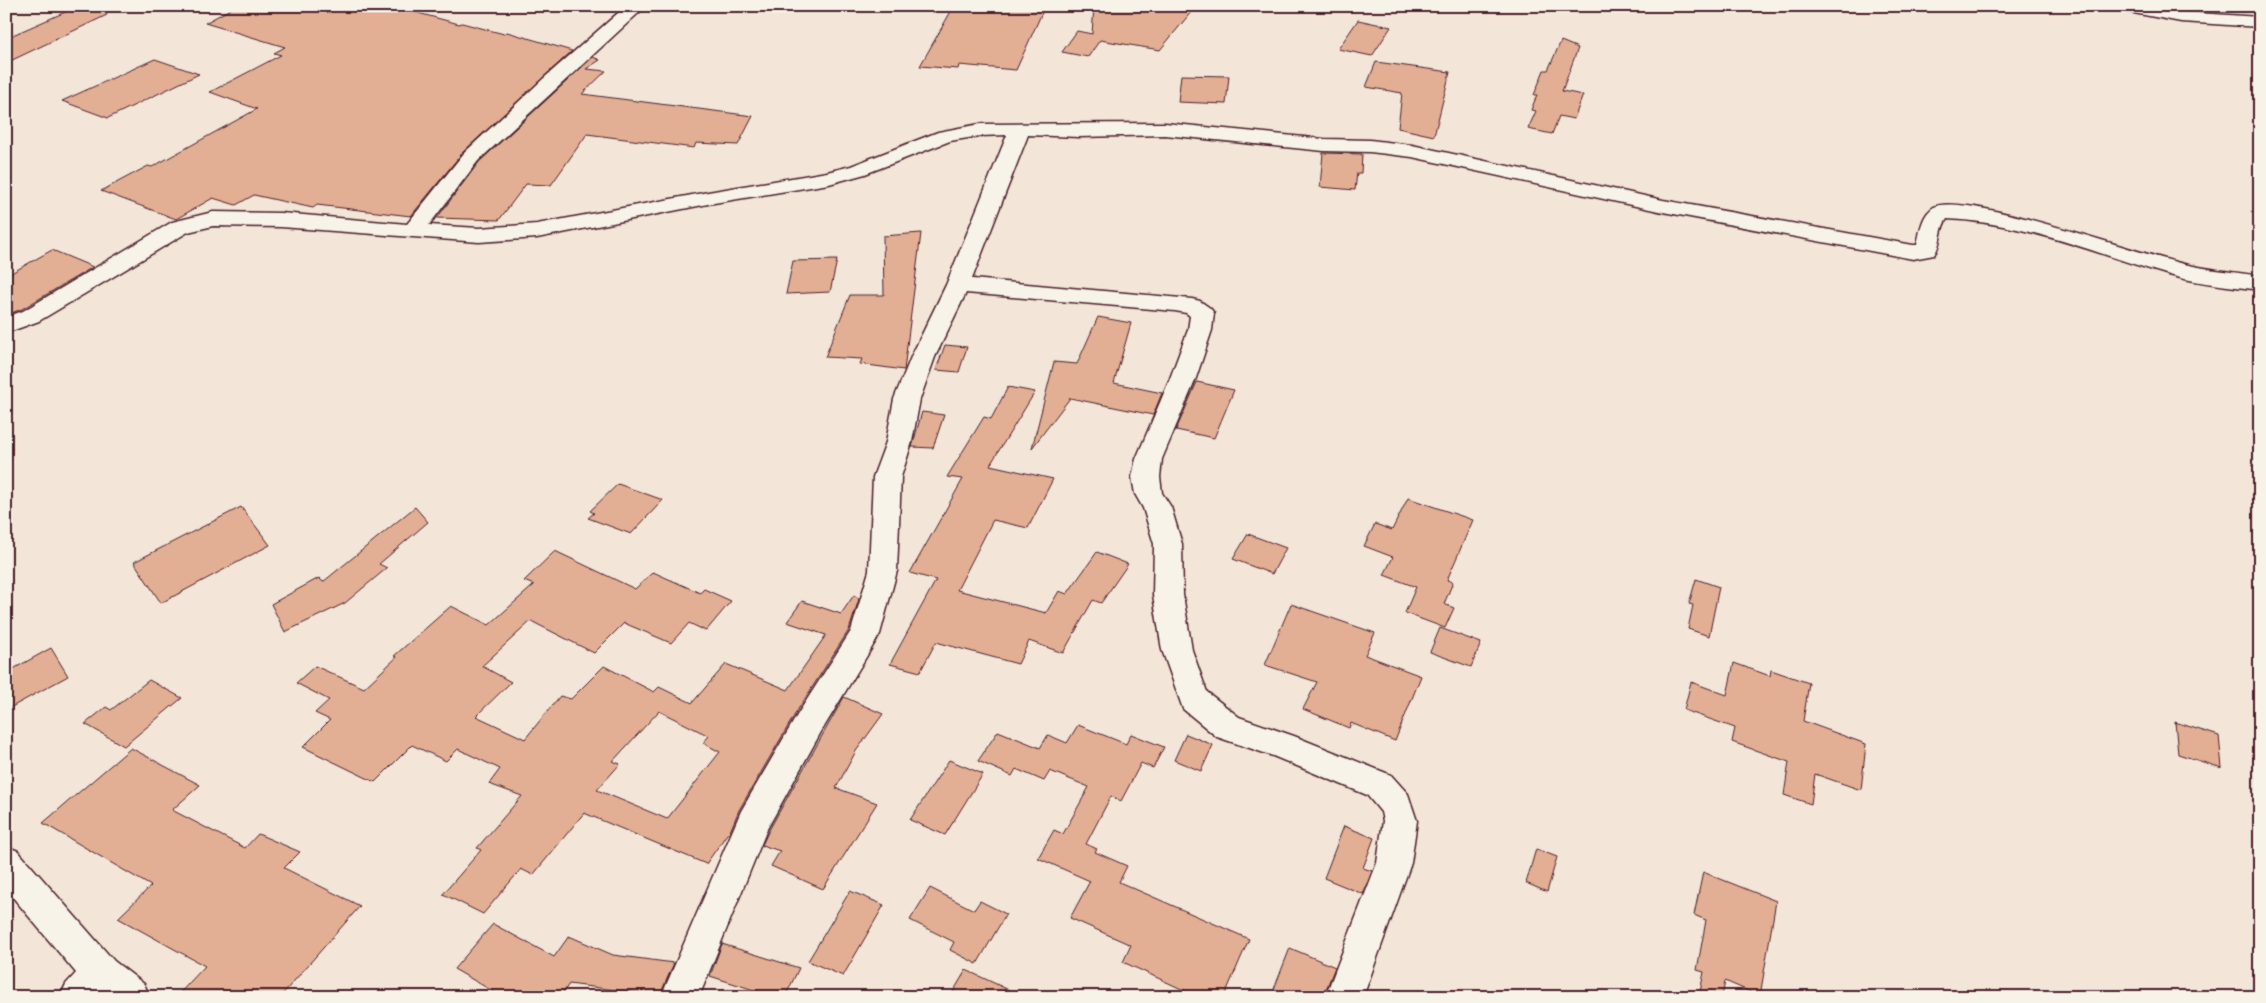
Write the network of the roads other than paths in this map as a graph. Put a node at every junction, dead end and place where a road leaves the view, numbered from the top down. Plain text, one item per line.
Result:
1 (637, 6) edge
2 (2123, 6) edge
3 (2260, 22) edge
4 (1020, 129) junction
5 (413, 230) junction
6 (2260, 283) edge
7 (958, 285) junction
8 (10, 325) edge
9 (6, 862) edge
10 (90, 985) edge
11 (131, 997) edge
12 (680, 997) edge
13 (1344, 997) edge

1 - 5 street
2 - 3 street
4 - 5 street
4 - 6 street
4 - 7 street
5 - 8 street
7 - 12 street
7 - 13 street
9 - 10 street
10 - 11 street

